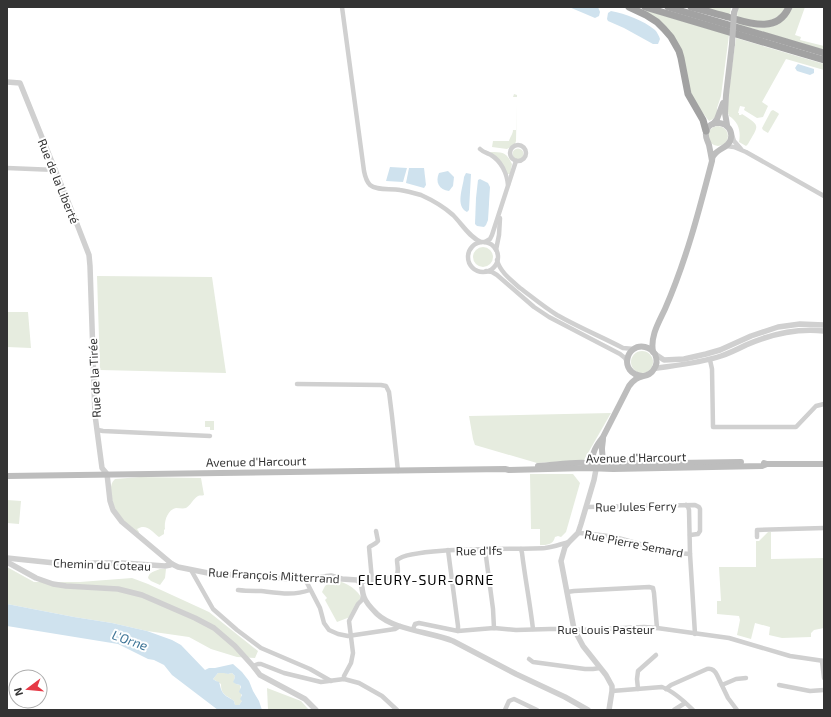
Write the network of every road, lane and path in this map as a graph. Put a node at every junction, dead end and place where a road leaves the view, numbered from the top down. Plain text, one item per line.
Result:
1 (342, 7) edge
2 (629, 7) edge
3 (646, 7) edge
4 (668, 7) edge
5 (691, 7) edge
6 (789, 7) edge
7 (735, 9) edge
8 (824, 54) edge
9 (824, 60) edge
10 (7, 82) edge
11 (726, 95) junction
12 (713, 124) junction
13 (727, 125) junction
14 (706, 131) junction
15 (731, 132) junction
16 (709, 143) junction
17 (724, 147) junction
18 (480, 149) dead end
19 (742, 150) junction
20 (712, 160) junction
21 (516, 162) dead end
22 (7, 168) edge
23 (56, 170) junction
24 (508, 190) junction
25 (824, 196) edge
26 (500, 212) junction
27 (466, 231) junction
28 (483, 242) junction
29 (470, 250) junction
30 (496, 251) junction
31 (497, 260) junction
32 (486, 271) junction
33 (90, 280) joint
34 (824, 325) edge
35 (824, 331) edge
36 (654, 334) junction
37 (637, 348) junction
38 (654, 353) junction
39 (710, 360) junction
40 (627, 362) junction
41 (654, 369) junction
42 (631, 371) junction
43 (642, 376) junction
44 (297, 384) dead end
45 (629, 386) junction
46 (824, 404) edge
47 (98, 430) junction
48 (210, 436) dead end
49 (767, 464) junction
50 (824, 464) edge
51 (597, 466) junction
52 (398, 471) junction
53 (107, 474) junction
54 (7, 476) edge
55 (685, 505) junction
56 (586, 507) junction
57 (824, 528) edge
58 (376, 531) dead end
59 (578, 533) junction
60 (690, 535) junction
61 (757, 537) dead end
62 (569, 542) junction
63 (485, 549) junction
64 (521, 549) junction
65 (448, 550) junction
66 (690, 554) junction
67 (7, 558) edge
68 (7, 562) edge
69 (172, 564) junction
70 (191, 570) junction
71 (305, 579) junction
72 (372, 580) junction
73 (360, 582) junction
74 (238, 590) dead end
75 (310, 590) junction
76 (567, 592) junction
77 (364, 596) junction
78 (400, 626) junction
79 (494, 628) junction
80 (657, 628) junction
81 (533, 629) junction
82 (574, 629) junction
83 (413, 630) junction
84 (458, 631) junction
85 (695, 634) junction
86 (351, 635) junction
87 (656, 655) dead end
88 (529, 659) dead end
89 (823, 661) edge
90 (253, 666) junction
91 (600, 668) junction
92 (746, 678) dead end
93 (824, 678) edge
94 (344, 679) junction
95 (331, 681) junction
96 (722, 684) junction
97 (779, 685) dead end
98 (638, 689) junction
99 (666, 689) junction
100 (824, 690) edge
101 (612, 691) junction
102 (685, 703) junction
103 (316, 710) edge
104 (397, 710) edge
105 (505, 710) edge
106 (536, 710) edge
107 (588, 710) edge
108 (609, 710) edge
109 (674, 710) edge
110 (693, 710) edge
111 (737, 710) edge

1 - 27 street
2 - 14 highway
3 - 9 highway
4 - 8 highway
5 - 6 highway
7 - 11 main road, bridge
10 - 23 street, Rue de la Liberté
11 - 12 main road
11 - 13 main road
12 - 13 main road
12 - 14 main road
13 - 15 main road
14 - 16 main road
15 - 17 main road
15 - 19 street
16 - 17 main road
16 - 20 main road
17 - 19 street
17 - 20 main road
18 - 24 street
19 - 25 street
20 - 36 main road
21 - 24 street
22 - 23 street
23 - 33 street, Rue de la Liberté
24 - 26 street
26 - 28 street
26 - 30 street
27 - 28 street
27 - 29 street
28 - 29 street
28 - 30 street
29 - 32 street
30 - 31 street
31 - 32 street
31 - 37 street
32 - 40 street
33 - 47 street, Rue de la Tirée
34 - 38 street
35 - 39 street
36 - 37 main road
36 - 38 main road
37 - 38 main road
37 - 40 main road
38 - 41 main road
39 - 41 street
39 - 46 street
40 - 42 main road
41 - 43 main road
42 - 43 main road
42 - 45 main road
43 - 45 main road
44 - 52 street
45 - 51 main road
47 - 48 street
47 - 53 street, Rue de la Tirée
49 - 50 main road, Avenue d'Harcourt
49 - 51 main road, Avenue d'Harcourt
49 - 51 main road, Avenue d'Harcourt
51 - 52 main road, Avenue d'Harcourt
51 - 56 street
52 - 53 main road, Avenue d'Harcourt
53 - 54 main road, Avenue d'Harcourt
53 - 69 street, Rue François Mitterrand
55 - 56 street, Rue Jules Ferry
55 - 60 street
55 - 60 street
56 - 59 street
57 - 61 street
58 - 72 street
59 - 62 street
59 - 66 street, Rue Pierre Semard
60 - 66 street
62 - 64 street, Rue d'Ifs
62 - 76 street
63 - 64 street, Rue d'Ifs
63 - 65 street, Rue d'Ifs
63 - 79 street
64 - 81 street
65 - 72 street, Rue d'Ifs
65 - 84 street
66 - 85 street
67 - 69 street, Chemin du Coteau
68 - 90 street
69 - 70 street, Rue François Mitterrand
70 - 71 street, Rue François Mitterrand
70 - 95 street
71 - 73 street, Rue François Mitterrand
71 - 75 street
72 - 73 street
73 - 77 street
74 - 75 street
75 - 86 street
76 - 80 street
76 - 82 street
77 - 78 street
77 - 86 street
78 - 83 street
78 - 86 street
79 - 81 street, Rue Louis Pasteur
79 - 84 street, Rue Louis Pasteur
80 - 82 street, Rue Louis Pasteur
80 - 85 street, Rue Louis Pasteur
81 - 82 street, Rue Louis Pasteur
82 - 91 street
83 - 84 street, Rue Louis Pasteur
83 - 107 street
85 - 89 street, Rue Louis Pasteur
86 - 94 street
87 - 98 street
88 - 91 street
89 - 93 street
90 - 95 street
90 - 103 street
91 - 101 street
92 - 96 street
94 - 95 street
94 - 104 street
96 - 99 street
96 - 111 street
97 - 100 street
98 - 99 street
98 - 101 street
99 - 102 street
101 - 108 street
102 - 109 street
102 - 110 street
105 - 106 street

